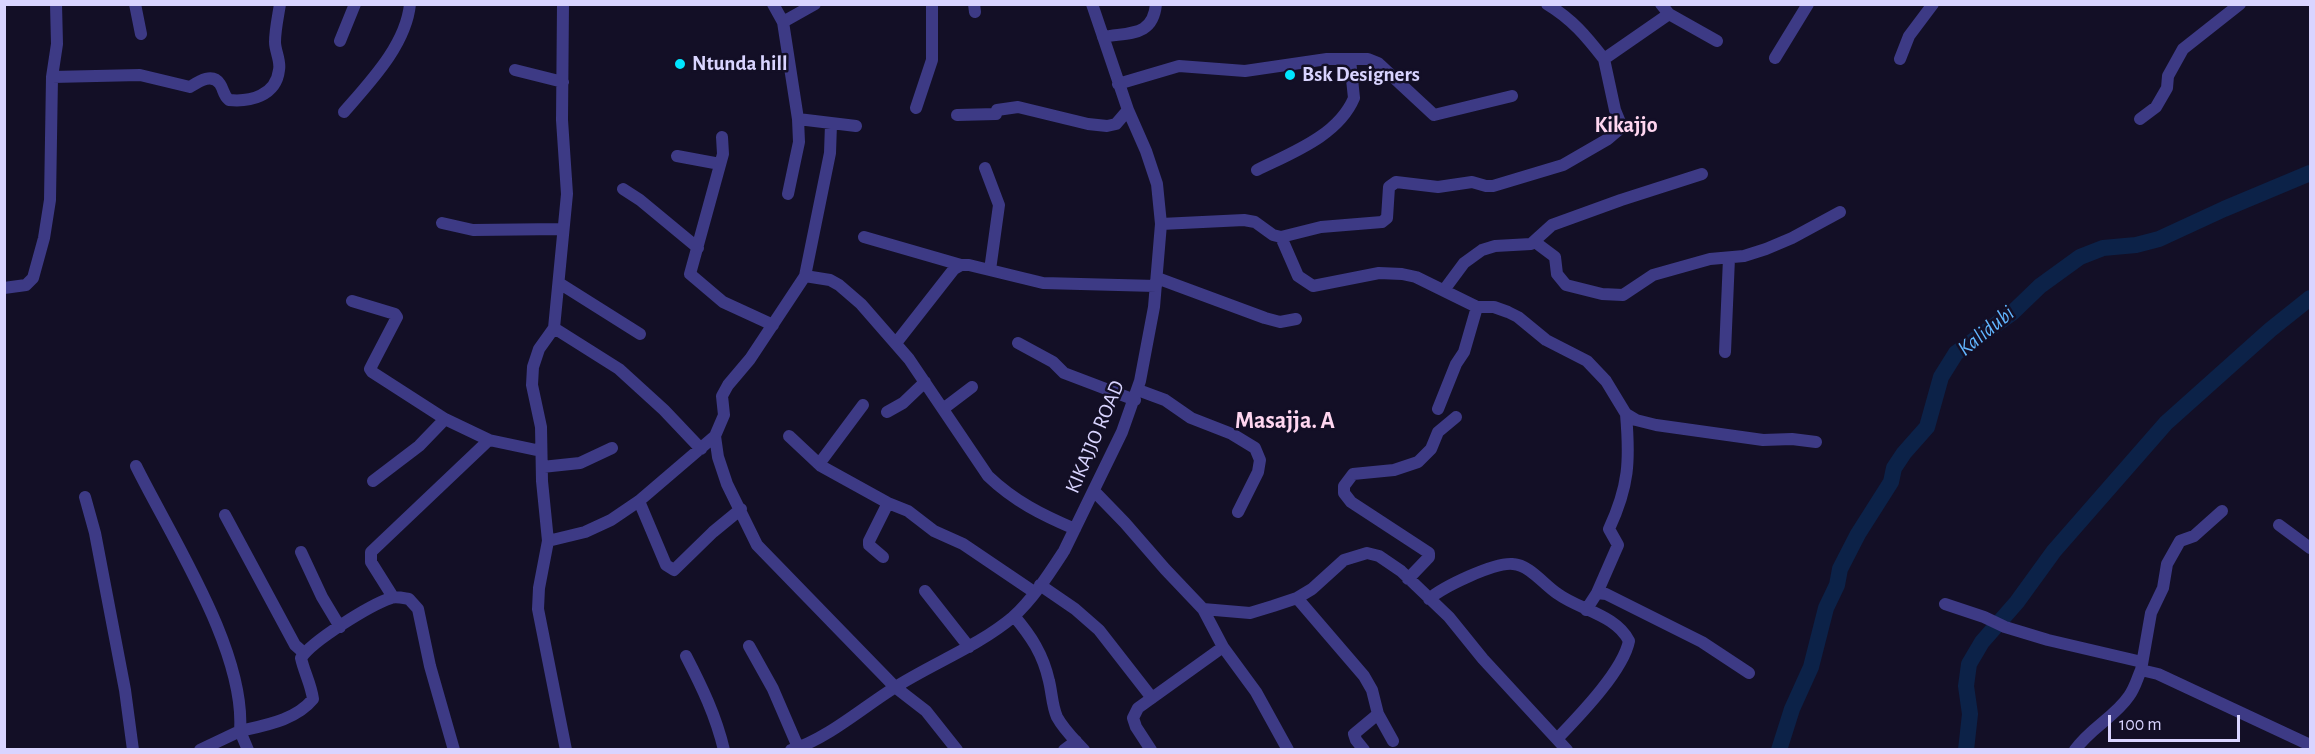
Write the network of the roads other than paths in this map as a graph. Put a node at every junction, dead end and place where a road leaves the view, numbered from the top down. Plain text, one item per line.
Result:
1 (56, 4) edge
2 (135, 4) edge
3 (280, 4) edge
4 (355, 4) edge
5 (410, 4) edge
6 (563, 4) edge
7 (773, 4) edge
8 (815, 4) edge
9 (932, 4) edge
10 (1092, 4) edge
11 (1156, 4) edge
12 (1547, 4) edge
13 (1808, 4) edge
14 (1933, 4) edge
15 (2240, 4) edge
16 (1665, 9) edge
17 (783, 22) junction
18 (141, 34) dead end
19 (1102, 37) junction
20 (340, 41) dead end
21 (1716, 41) dead end
22 (1775, 58) dead end
23 (1604, 59) junction
24 (1900, 59) dead end
25 (1350, 60) junction
26 (515, 70) dead end
27 (52, 77) junction
28 (563, 82) junction
29 (1118, 84) junction
30 (1512, 96) dead end
31 (916, 108) dead end
32 (1128, 110) junction
33 (344, 112) dead end
34 (957, 115) dead end
35 (798, 119) junction
36 (2140, 119) dead end
37 (831, 124) junction
38 (856, 126) dead end
39 (722, 137) dead end
40 (677, 156) dead end
41 (720, 164) junction
42 (985, 168) dead end
43 (1257, 170) dead end
44 (1702, 174) dead end
45 (623, 189) dead end
46 (788, 194) dead end
47 (1840, 212) dead end
48 (442, 223) dead end
49 (1161, 225) junction
50 (562, 229) junction
51 (864, 237) dead end
52 (1281, 237) junction
53 (1535, 242) junction
54 (698, 248) junction
55 (1729, 258) junction
56 (961, 265) junction
57 (990, 270) junction
58 (805, 276) junction
59 (1156, 282) junction
60 (559, 283) junction
61 (4, 288) edge
62 (1444, 290) junction
63 (352, 301) dead end
64 (1478, 307) junction
65 (1296, 319) dead end
66 (773, 325) junction
67 (554, 328) junction
68 (640, 334) dead end
69 (896, 343) junction
70 (1018, 343) dead end
71 (1725, 352) dead end
72 (925, 382) junction
73 (972, 387) dead end
74 (1136, 395) junction
75 (863, 405) dead end
76 (943, 409) junction
77 (1438, 409) dead end
78 (887, 412) dead end
79 (1626, 414) junction
80 (1456, 417) dead end
81 (445, 419) junction
82 (715, 436) junction
83 (789, 436) dead end
84 (489, 440) junction
85 (1816, 442) dead end
86 (612, 448) dead end
87 (701, 449) junction
88 (542, 451) junction
89 (819, 464) junction
90 (136, 466) dead end
91 (542, 467) junction
92 (373, 482) dead end
93 (1094, 491) junction
94 (84, 497) dead end
95 (639, 501) junction
96 (888, 503) junction
97 (741, 509) junction
98 (2222, 511) dead end
99 (1238, 512) dead end
100 (225, 515) dead end
101 (2279, 525) dead end
102 (1075, 530) junction
103 (548, 541) junction
104 (2310, 548) edge
105 (301, 552) dead end
106 (883, 557) dead end
107 (1408, 579) junction
108 (1037, 588) junction
109 (925, 591) dead end
110 (1597, 593) junction
111 (393, 597) junction
112 (1296, 598) junction
113 (1429, 599) junction
114 (1945, 604) dead end
115 (1203, 609) junction
116 (1586, 610) junction
117 (1014, 616) junction
118 (340, 627) junction
119 (749, 646) dead end
120 (969, 647) junction
121 (1223, 647) junction
122 (304, 654) junction
123 (686, 656) dead end
124 (2141, 666) junction
125 (1749, 674) dead end
126 (895, 687) junction
127 (1152, 698) junction
128 (1378, 714) junction
129 (240, 731) junction
130 (1558, 738) junction
131 (1393, 741) dead end
132 (2310, 745) edge
133 (1080, 746) edge
134 (795, 748) edge
135 (133, 750) edge
136 (200, 750) edge
137 (248, 750) edge
138 (454, 750) edge
139 (566, 750) edge
140 (724, 750) edge
141 (957, 750) edge
142 (1064, 750) edge
143 (1151, 750) edge
144 (1288, 750) edge
145 (1364, 750) edge
146 (1567, 750) edge
147 (2075, 750) edge

1 - 27 street
2 - 18 street
3 - 27 street
4 - 20 street
5 - 33 street
6 - 28 street
7 - 17 street
8 - 17 street
9 - 31 street
10 - 19 street, KIKAJJO ROAD
11 - 19 street
12 - 23 street
13 - 22 street
14 - 24 street
15 - 36 street
16 - 21 street
16 - 23 street
17 - 35 street
19 - 29 street, KIKAJJO ROAD
23 - 52 street
25 - 29 street
25 - 30 street
25 - 43 street
26 - 28 street
27 - 61 street
28 - 50 street
29 - 32 street, KIKAJJO ROAD
32 - 34 street
32 - 49 street, KIKAJJO ROAD
35 - 37 street
35 - 46 street
37 - 38 street
37 - 58 street
39 - 41 street
40 - 41 street
41 - 54 street
42 - 57 street
44 - 53 street
45 - 54 street
47 - 55 street
48 - 50 street
49 - 52 street
49 - 59 street, KIKAJJO ROAD
50 - 60 street
51 - 56 street
52 - 62 street
53 - 55 street
53 - 62 street
54 - 66 street
55 - 71 street
56 - 57 street
56 - 69 street
57 - 59 street
58 - 66 street
58 - 69 street
59 - 65 street
59 - 74 street, KIKAJJO ROAD
60 - 67 street
60 - 68 street
62 - 64 street
63 - 81 street
64 - 77 street
64 - 79 street
66 - 82 street
67 - 87 street
67 - 88 street
69 - 72 street
70 - 74 street
72 - 76 street
72 - 78 street
73 - 76 street
74 - 93 street, KIKAJJO ROAD
74 - 99 street
75 - 89 street
76 - 102 street
79 - 85 street
79 - 110 street
80 - 107 street
81 - 84 street
81 - 92 street
82 - 87 street
82 - 97 street
83 - 89 street
84 - 88 street
84 - 111 street
86 - 91 street
87 - 95 street
88 - 91 street
89 - 96 street
90 - 129 street
91 - 103 street
93 - 102 street, KIKAJJO ROAD
93 - 115 street
94 - 135 street
95 - 97 street
95 - 103 street
96 - 106 street
96 - 108 street
97 - 126 street
98 - 124 street
100 - 122 street
101 - 104 street
102 - 108 street, KIKAJJO ROAD
103 - 139 street
105 - 118 street
107 - 112 street
107 - 113 street
108 - 117 street, KIKAJJO ROAD
108 - 127 street
109 - 120 street
110 - 116 street
110 - 125 street
111 - 118 street
111 - 138 street
112 - 115 street
112 - 128 street
113 - 116 street
113 - 130 street
114 - 124 street
115 - 121 street
116 - 130 street
117 - 120 street, KIKAJJO ROAD
117 - 133 street
118 - 122 street
119 - 134 street
120 - 126 street, KIKAJJO ROAD
121 - 127 street
121 - 144 street
122 - 129 street
123 - 140 street
124 - 132 street
124 - 147 street
126 - 134 street, KIKAJJO ROAD
126 - 141 street
127 - 143 street
128 - 131 street
128 - 145 street
129 - 136 street
129 - 137 street
130 - 146 street
133 - 142 street

